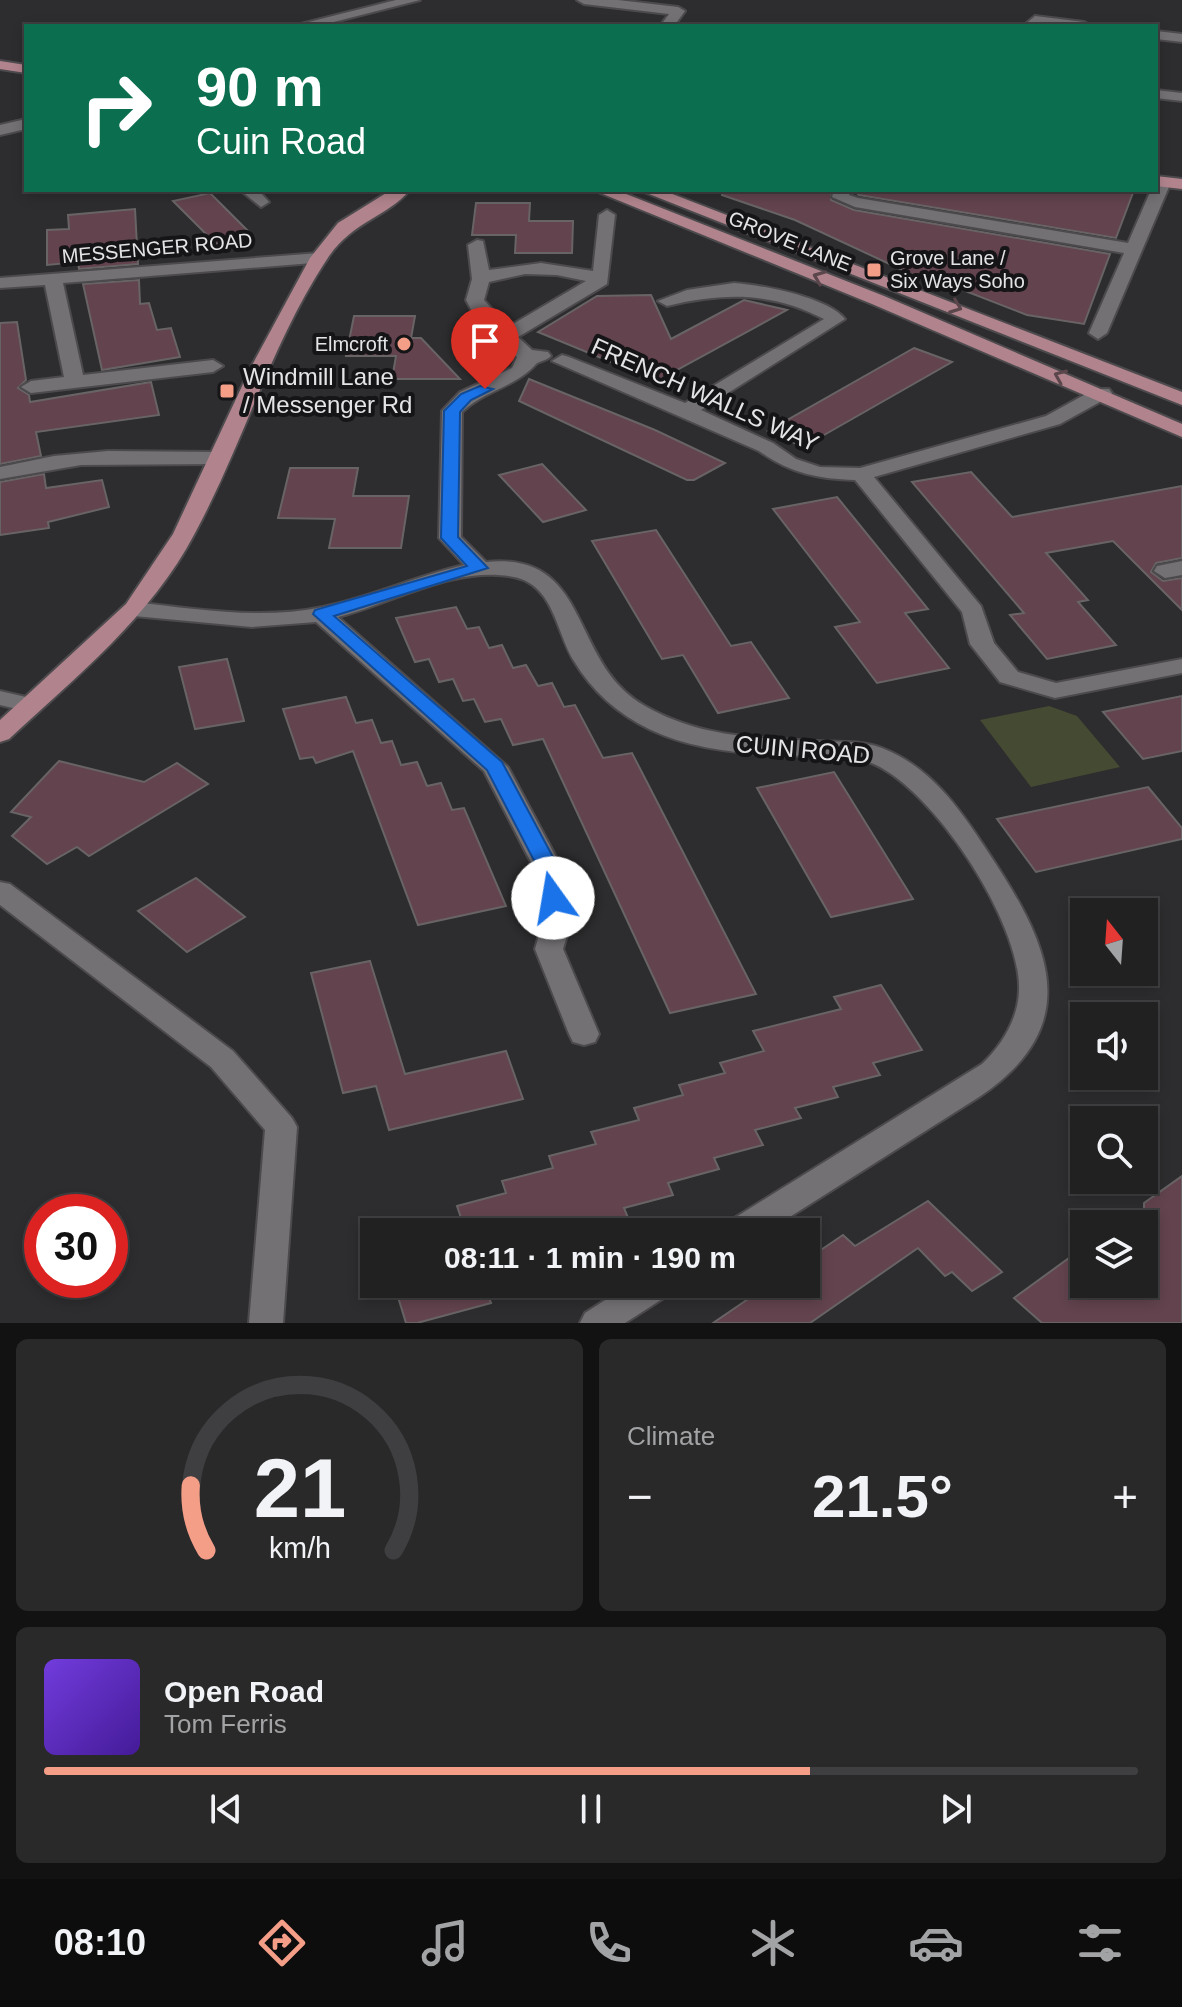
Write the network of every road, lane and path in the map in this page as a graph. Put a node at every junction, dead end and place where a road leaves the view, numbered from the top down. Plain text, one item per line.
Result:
1 (413, 0) edge
2 (584, 0) edge
3 (309, 24) edge
4 (668, 24) edge
5 (1158, 35) edge
6 (1182, 38) edge
7 (0, 49) edge
8 (24, 53) edge
9 (0, 65) edge
10 (24, 69) edge
11 (1158, 94) edge
12 (1182, 97) edge
13 (24, 124) edge
14 (0, 130) edge
15 (1159, 181) edge
16 (1182, 184) edge
17 (370, 192) edge
18 (399, 192) edge
19 (606, 192) edge
20 (652, 192) edge
21 (841, 192) edge
22 (1155, 192) edge
23 (607, 215) dead end
24 (344, 227) junction
25 (477, 245) dead end
26 (1132, 249) junction
27 (319, 258) junction
28 (53, 279) junction
29 (481, 279) junction
30 (601, 280) junction
31 (0, 283) edge
32 (669, 292) dead end
33 (1098, 333) dead end
34 (506, 336) junction
35 (562, 361) dead end
36 (213, 366) dead end
37 (75, 383) junction
38 (31, 387) dead end
39 (1102, 393) junction
40 (1182, 399) edge
41 (686, 411) junction
42 (1182, 431) edge
43 (217, 458) junction
44 (0, 473) edge
45 (861, 474) junction
46 (479, 568) junction
47 (134, 609) junction
48 (321, 614) junction
49 (1182, 666) edge
50 (0, 698) edge
51 (30, 705) junction
52 (0, 734) edge
53 (0, 891) edge
54 (584, 1034) dead end
55 (762, 1218) edge
56 (636, 1298) edge
57 (266, 1323) edge
58 (597, 1323) edge

1 - 3 street
2 - 4 street
5 - 6 street
7 - 8 main road
9 - 10 main road
11 - 12 street
13 - 14 street
15 - 16 main road
17 - 24 main road
18 - 24 main road
39 -> 19 main road, GROVE LANE
20 -> 40 main road, GROVE LANE
21 - 26 street
22 - 26 street
23 - 30 street
24 - 27 main road
25 - 29 street
26 - 33 street
27 - 28 street, MESSENGER ROAD
27 - 43 main road
28 - 31 street, MESSENGER ROAD
28 - 37 street
29 - 30 street
29 - 34 street
30 - 34 street
32 - 41 street
34 - 46 street
35 - 41 street, FRENCH WALLS WAY
36 - 37 street
37 - 38 street
39 - 42 main road, GROVE LANE
39 - 45 street, FRENCH WALLS WAY
41 - 45 street, FRENCH WALLS WAY
43 - 44 street
43 - 47 main road
45 - 49 street
46 - 48 street, CUIN ROAD
46 - 55 street, CUIN ROAD
47 - 48 street, CUIN ROAD
47 - 51 main road
48 - 54 street
50 - 51 street
51 - 52 main road
53 - 57 street
56 - 58 street

